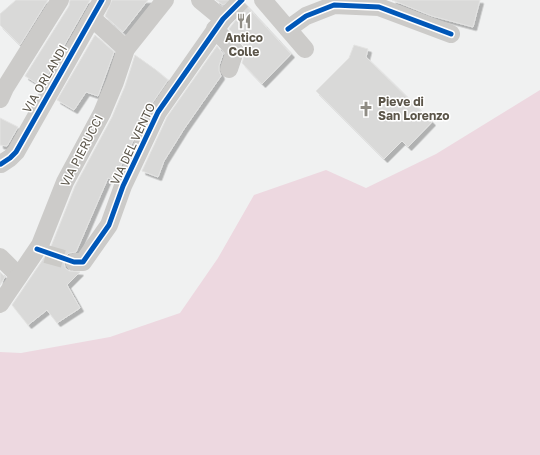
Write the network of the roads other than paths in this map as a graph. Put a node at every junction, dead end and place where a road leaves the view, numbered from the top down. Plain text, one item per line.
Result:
1 (60, 0) edge
2 (102, 0) edge
3 (165, 0) edge
4 (200, 0) edge
5 (263, 0) edge
6 (92, 18) junction
7 (222, 20) junction
8 (288, 29) junction
9 (451, 34) dead end
10 (126, 49) junction
11 (305, 49) dead end
12 (230, 69) dead end
13 (0, 99) edge
14 (0, 164) edge
15 (0, 257) edge
16 (74, 262) dead end
17 (19, 276) junction
18 (0, 304) edge

1 - 13 street
2 - 6 street, VIA ORLANDI
3 - 10 street, VIA PIERUCCI
4 - 7 street
5 - 8 street
6 - 10 street
6 - 14 street, VIA ORLANDI
7 - 12 street
7 - 16 street, VIA DEL VENTO
8 - 9 street
8 - 11 street
10 - 17 street, VIA PIERUCCI
15 - 17 street
17 - 18 street, VIA PIERUCCI

